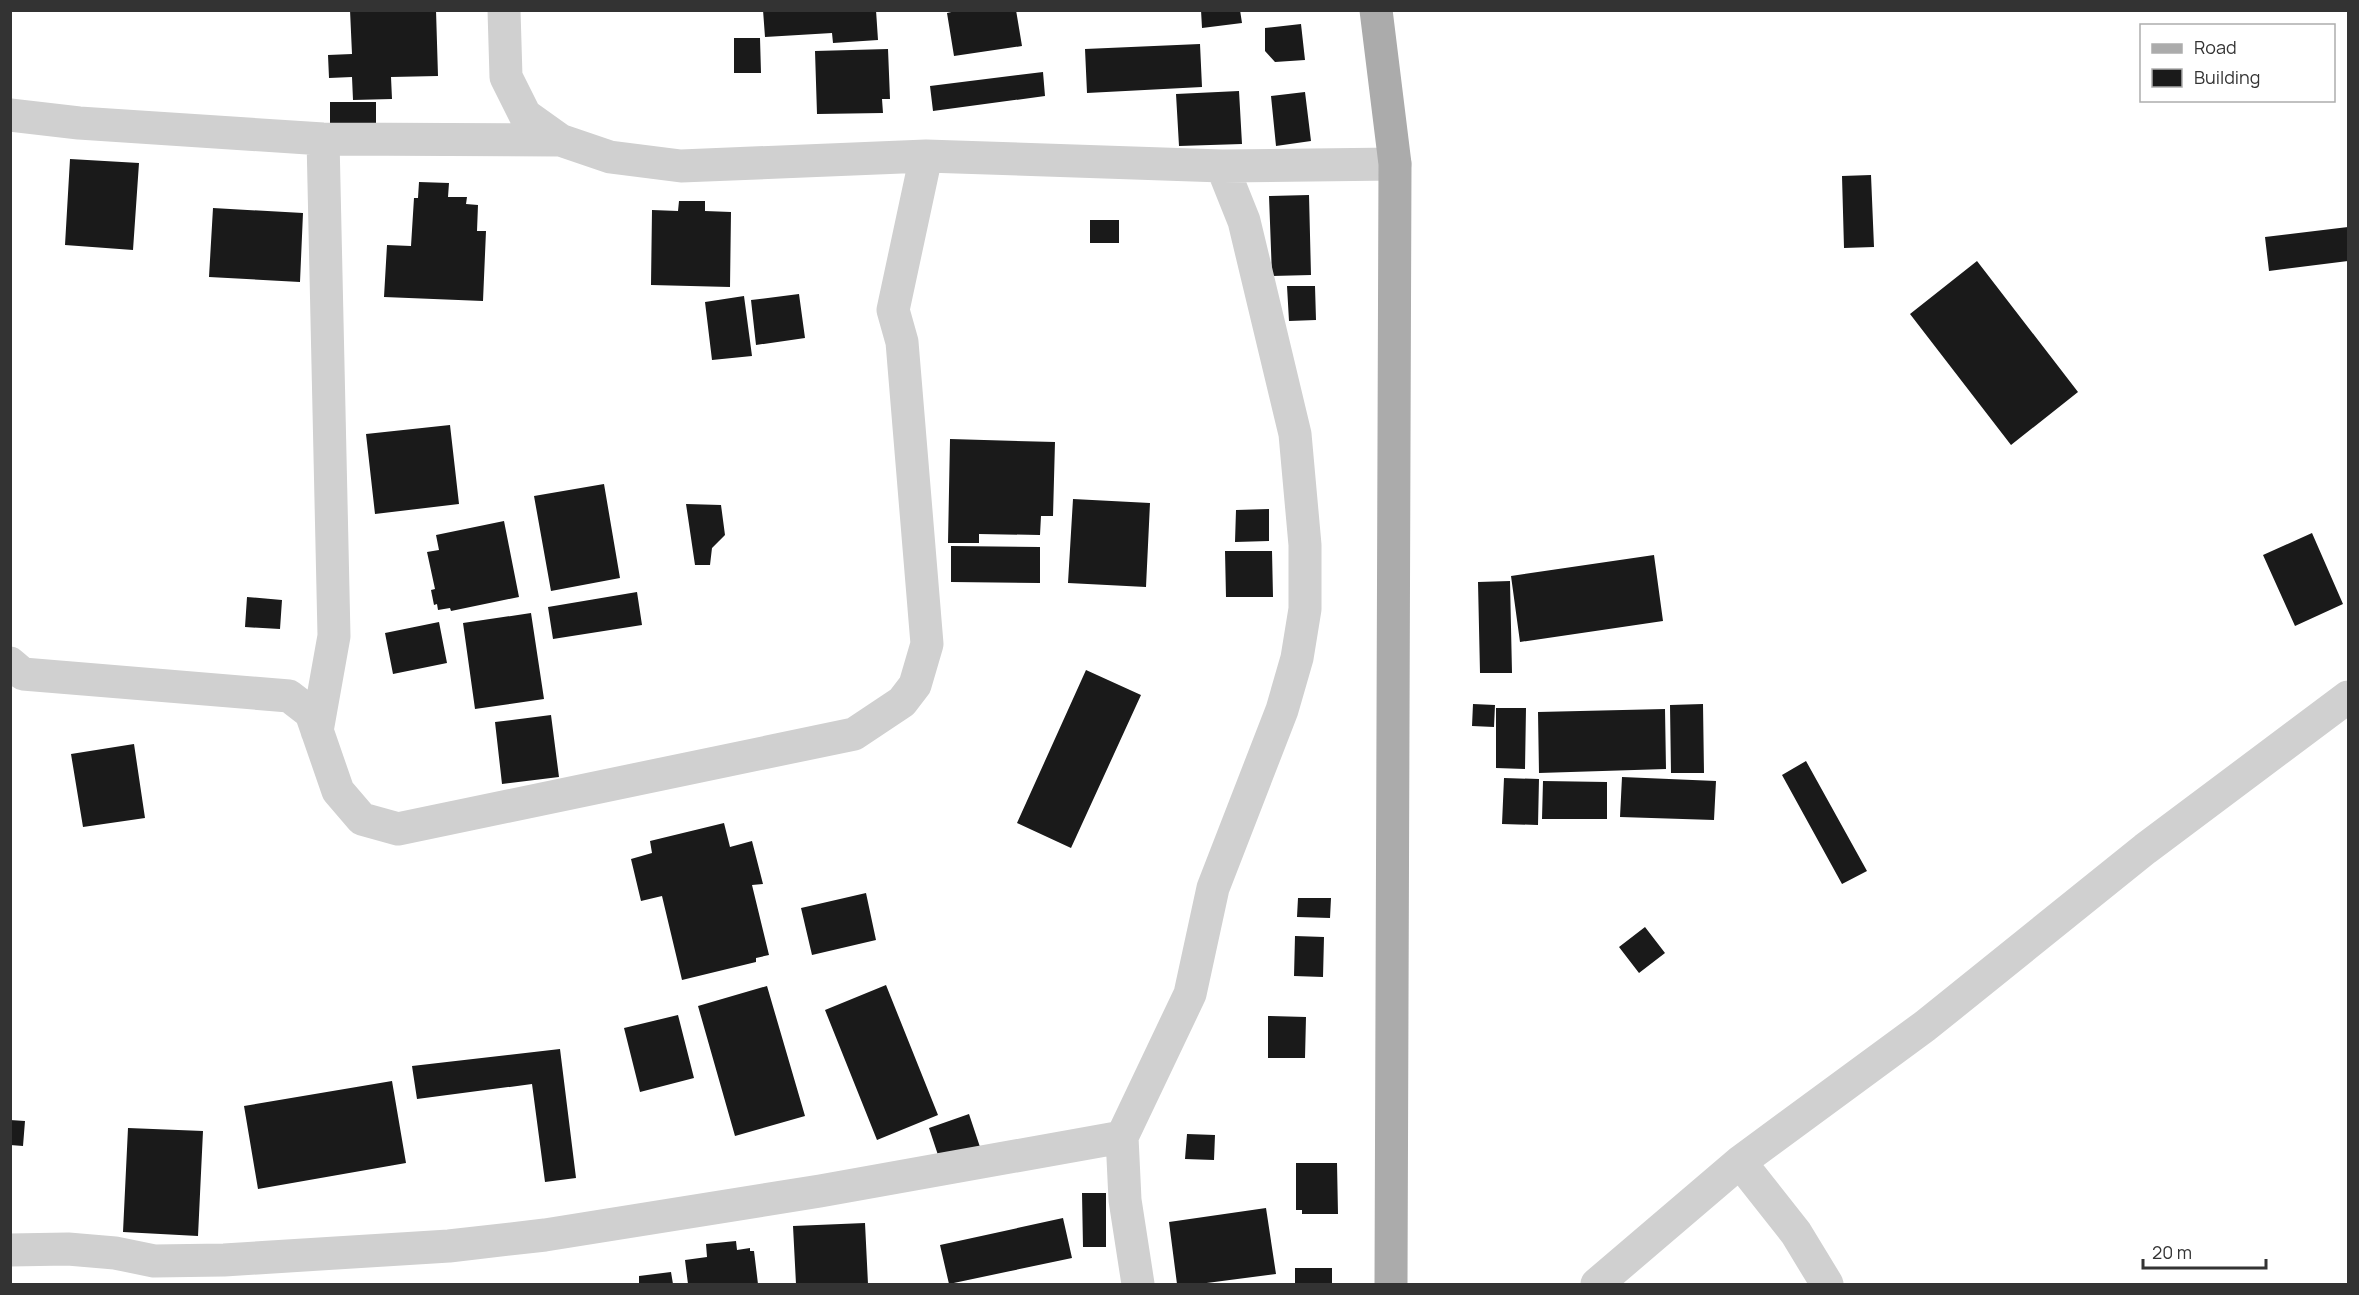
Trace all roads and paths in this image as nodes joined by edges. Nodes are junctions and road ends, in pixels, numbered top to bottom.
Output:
1 (504, 10) edge
2 (1376, 10) edge
3 (10, 115) edge
4 (323, 140) junction
5 (561, 140) junction
6 (926, 156) junction
7 (1395, 164) junction
8 (1222, 166) junction
9 (10, 663) edge
10 (2349, 697) edge
11 (317, 731) junction
12 (1122, 1137) junction
13 (1740, 1162) junction
14 (10, 1250) edge
15 (1138, 1284) edge
16 (1391, 1284) edge
17 (1597, 1284) edge
18 (1827, 1284) edge

1 - 5 street
2 - 7 main road
3 - 4 street
4 - 5 street
4 - 11 street
5 - 6 street
6 - 8 street
6 - 11 street
7 - 8 street
7 - 16 main road
8 - 12 street
9 - 11 street
10 - 13 street
12 - 14 street
12 - 15 street
13 - 17 street
13 - 18 street

